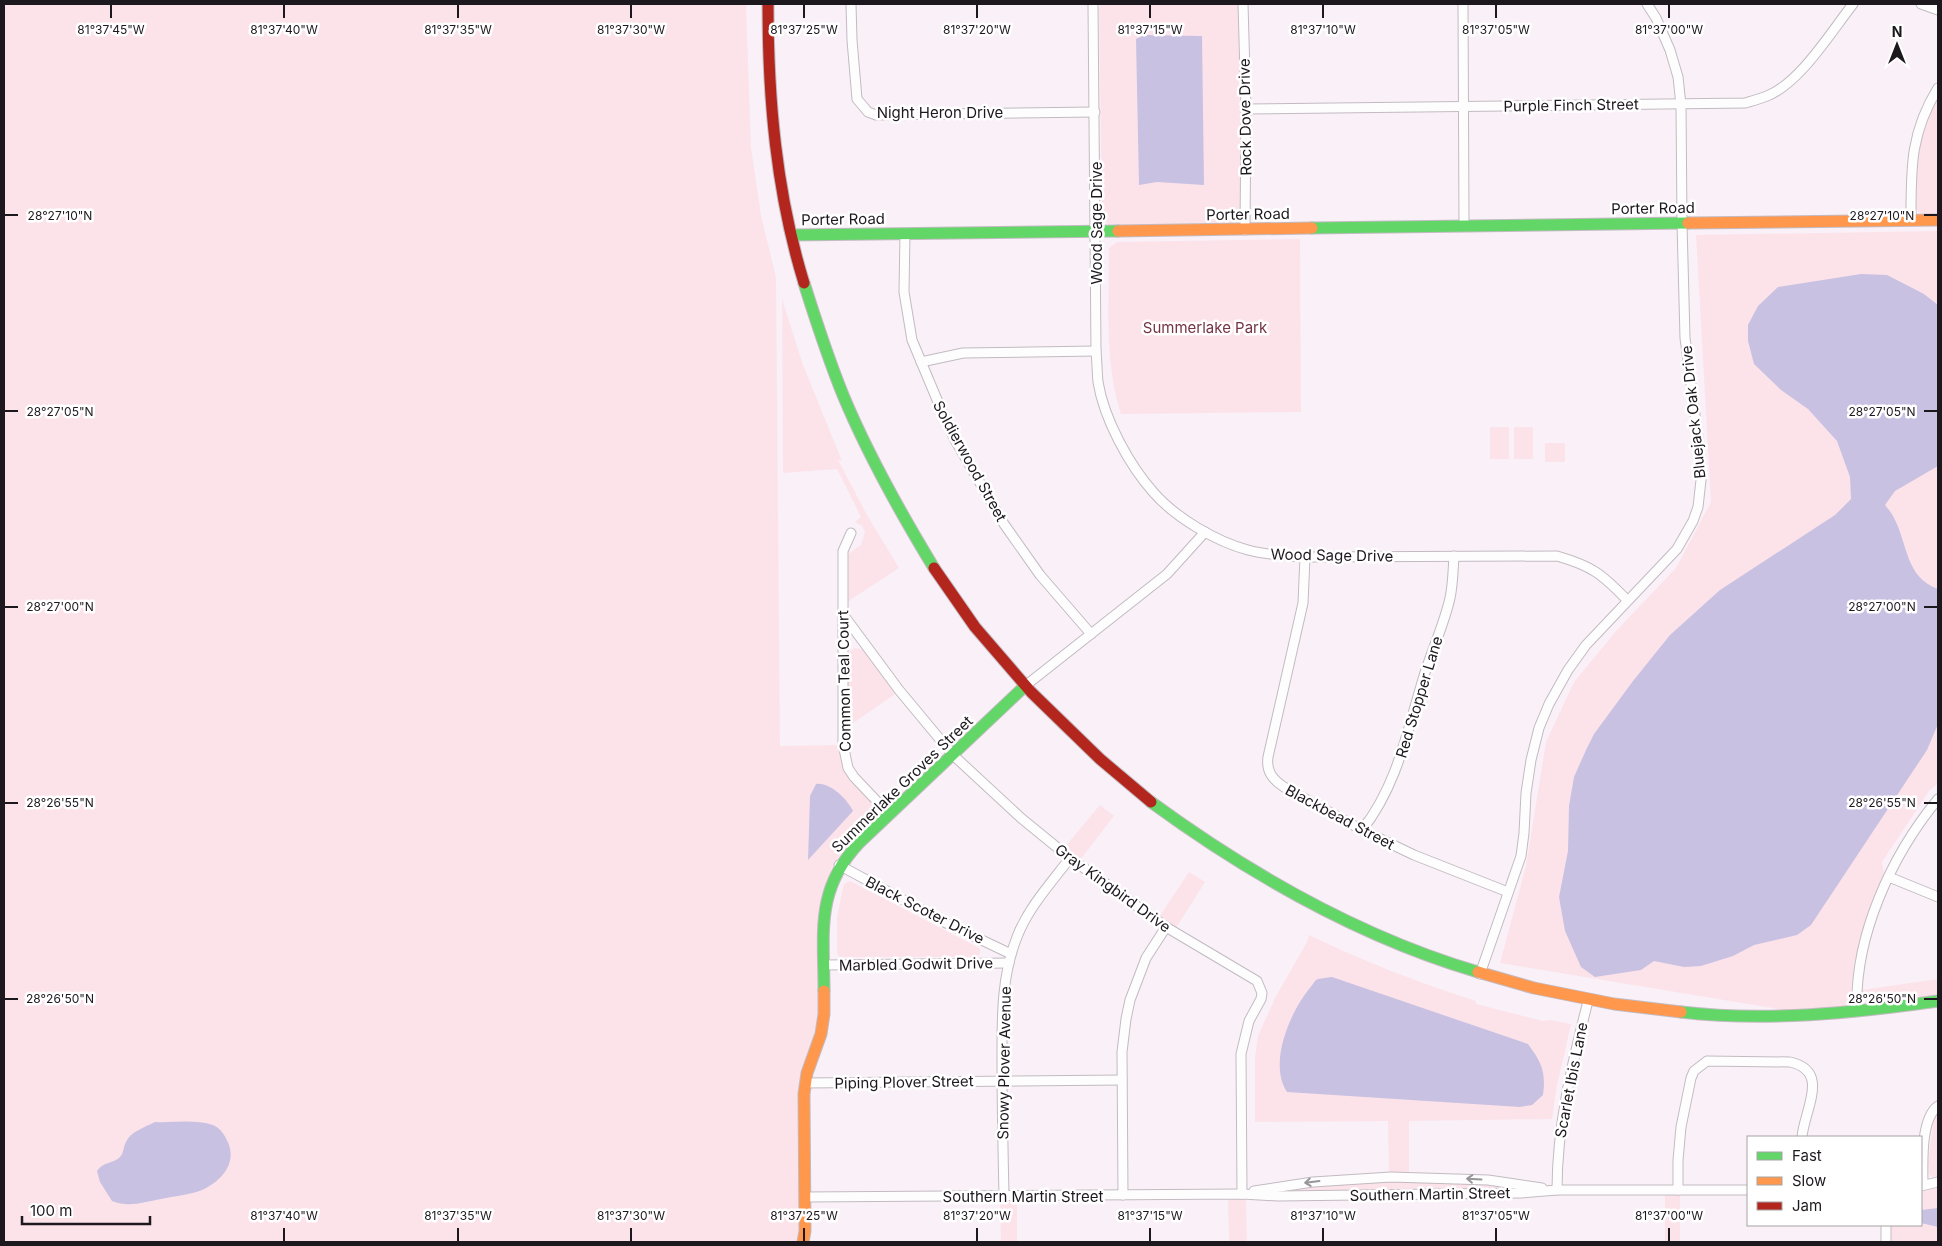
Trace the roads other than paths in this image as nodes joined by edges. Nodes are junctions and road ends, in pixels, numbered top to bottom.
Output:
1 (768, 4) edge
2 (851, 4) edge
3 (1093, 4) edge
4 (1243, 4) edge
5 (1462, 4) edge
6 (1647, 4) edge
7 (1853, 4) edge
8 (1921, 4) edge
9 (1938, 10) edge
10 (1938, 88) edge
11 (1681, 105) junction
12 (1463, 107) junction
13 (1246, 109) junction
14 (1095, 112) junction
15 (1911, 220) junction
16 (1938, 220) edge
17 (1682, 223) junction
18 (1464, 226) junction
19 (1096, 230) junction
20 (1245, 230) junction
21 (904, 233) junction
22 (792, 235) junction
23 (1096, 351) junction
24 (921, 362) junction
25 (1205, 532) junction
26 (851, 533) dead end
27 (1454, 556) junction
28 (1305, 557) junction
29 (1627, 600) junction
30 (842, 613) junction
31 (1091, 634) junction
32 (1025, 686) junction
33 (953, 755) junction
34 (1938, 799) edge
35 (889, 814) junction
36 (1362, 830) junction
37 (1070, 858) junction
38 (840, 865) junction
39 (1889, 877) junction
40 (1508, 892) junction
41 (1938, 897) edge
42 (1166, 927) junction
43 (1010, 959) junction
44 (824, 965) junction
45 (1480, 974) junction
46 (1588, 1001) junction
47 (1938, 1001) edge
48 (1857, 1012) junction
49 (1122, 1080) junction
50 (1002, 1081) junction
51 (805, 1083) junction
52 (1938, 1106) edge
53 (1802, 1136) edge
54 (1938, 1182) edge
55 (1922, 1186) edge
56 (1557, 1190) junction
57 (1678, 1190) junction
58 (1747, 1190) edge
59 (1242, 1194) junction
60 (1123, 1195) junction
61 (1004, 1196) junction
62 (805, 1198) junction
63 (1886, 1226) edge
64 (1886, 1241) edge
65 (803, 1242) edge

1 - 22 street, Porter Road
2 - 14 street, Night Heron Drive
3 - 14 street, Wood Sage Drive
4 - 13 street, Rock Dove Drive
5 - 12 street
6 - 11 street, Bluejack Oak Drive
7 - 11 street, Purple Finch Street
8 - 9 street
10 - 15 street
11 - 12 street, Purple Finch Street
11 - 17 street, Bluejack Oak Drive
12 - 13 street, Purple Finch Street
12 - 18 street
13 - 20 street, Rock Dove Drive
14 - 19 street, Wood Sage Drive
15 - 16 street, Porter Road
15 - 17 street, Porter Road
17 - 18 street, Porter Road
17 - 29 street, Bluejack Oak Drive
18 - 20 street, Porter Road
19 - 20 street, Porter Road
19 - 21 street, Porter Road
19 - 23 street, Wood Sage Drive
21 - 22 street, Porter Road
21 - 24 street, Soldierwood Street
22 - 32 street
23 - 24 street
23 - 25 street, Wood Sage Drive
24 - 31 street, Soldierwood Street
25 - 28 street, Wood Sage Drive
25 - 31 street, Summerlake Groves Street
26 - 30 street, Common Teal Court
27 - 28 street, Wood Sage Drive
27 - 29 street, Wood Sage Drive
27 - 36 street, Red Stopper Lane
28 - 36 street, Blackbead Street
29 - 40 street, Bluejack Oak Drive
30 - 33 street, Gray Kingbird Drive
30 - 35 street, Common Teal Court
31 - 32 street, Summerlake Groves Street
32 - 33 street, Summerlake Groves Street
32 - 45 street
33 - 35 street, Summerlake Groves Street
33 - 37 street, Gray Kingbird Drive
34 - 39 street
35 - 38 street, Summerlake Groves Street
36 - 40 street, Blackbead Street
37 - 42 street, Gray Kingbird Drive
37 - 43 street, Snowy Plover Avenue
38 - 43 street, Black Scoter Drive
38 - 44 street, Summerlake Groves Street
39 - 41 street
39 - 48 street
40 - 45 street, Bluejack Oak Drive
42 - 49 street
42 - 59 street, Gray Kingbird Drive
43 - 44 street, Marbled Godwit Drive
43 - 50 street, Snowy Plover Avenue
44 - 51 street, Summerlake Groves Street
45 - 46 street
46 - 48 street
46 - 56 street, Scarlet Ibis Lane
47 - 48 street
49 - 50 street, Piping Plover Street
49 - 60 street
50 - 51 street, Piping Plover Street
50 - 61 street, Snowy Plover Avenue
51 - 62 street, Summerlake Groves Street
52 - 55 street
53 - 57 street
54 - 55 street
56 - 57 street, Southern Martin Street
56 - 59 street, Southern Martin Street
56 -> 59 street, Southern Martin Street
57 - 58 street, Southern Martin Street
59 - 60 street, Southern Martin Street
60 - 61 street, Southern Martin Street
61 - 62 street, Southern Martin Street
62 - 65 street, Summerlake Groves Street
63 - 64 street

